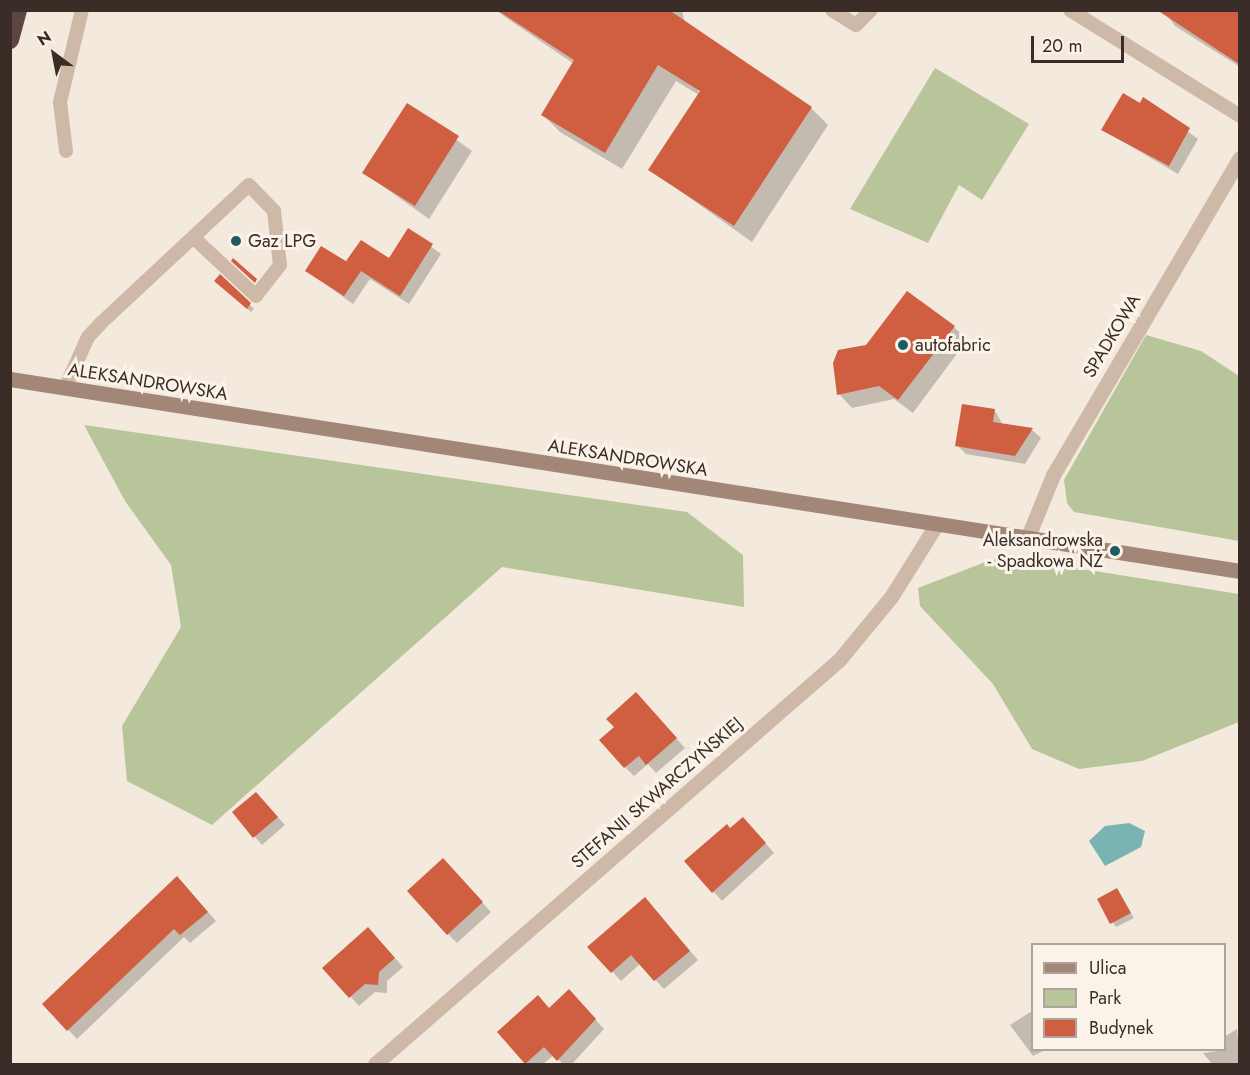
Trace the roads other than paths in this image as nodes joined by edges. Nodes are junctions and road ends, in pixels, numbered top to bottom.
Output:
1 (18, 10) edge
2 (82, 10) edge
3 (832, 10) edge
4 (871, 10) edge
5 (1070, 10) edge
6 (10, 40) edge
7 (1239, 116) edge
8 (66, 151) dead end
9 (1239, 159) edge
10 (193, 237) junction
11 (10, 379) edge
12 (65, 388) junction
13 (936, 525) junction
14 (1027, 539) junction
15 (1239, 570) edge
16 (375, 1065) edge

1 - 6 highway
2 - 8 lane
3 - 4 lane
5 - 7 lane
9 - 14 street, SPADKOWA
10 - 10 lane
10 - 12 lane
11 - 12 main road, ALEKSANDROWSKA
12 - 13 main road, ALEKSANDROWSKA
13 - 14 main road, ALEKSANDROWSKA
13 - 16 street, STEFANII SKWARCZYŃSKIEJ
14 - 15 main road, ALEKSANDROWSKA

